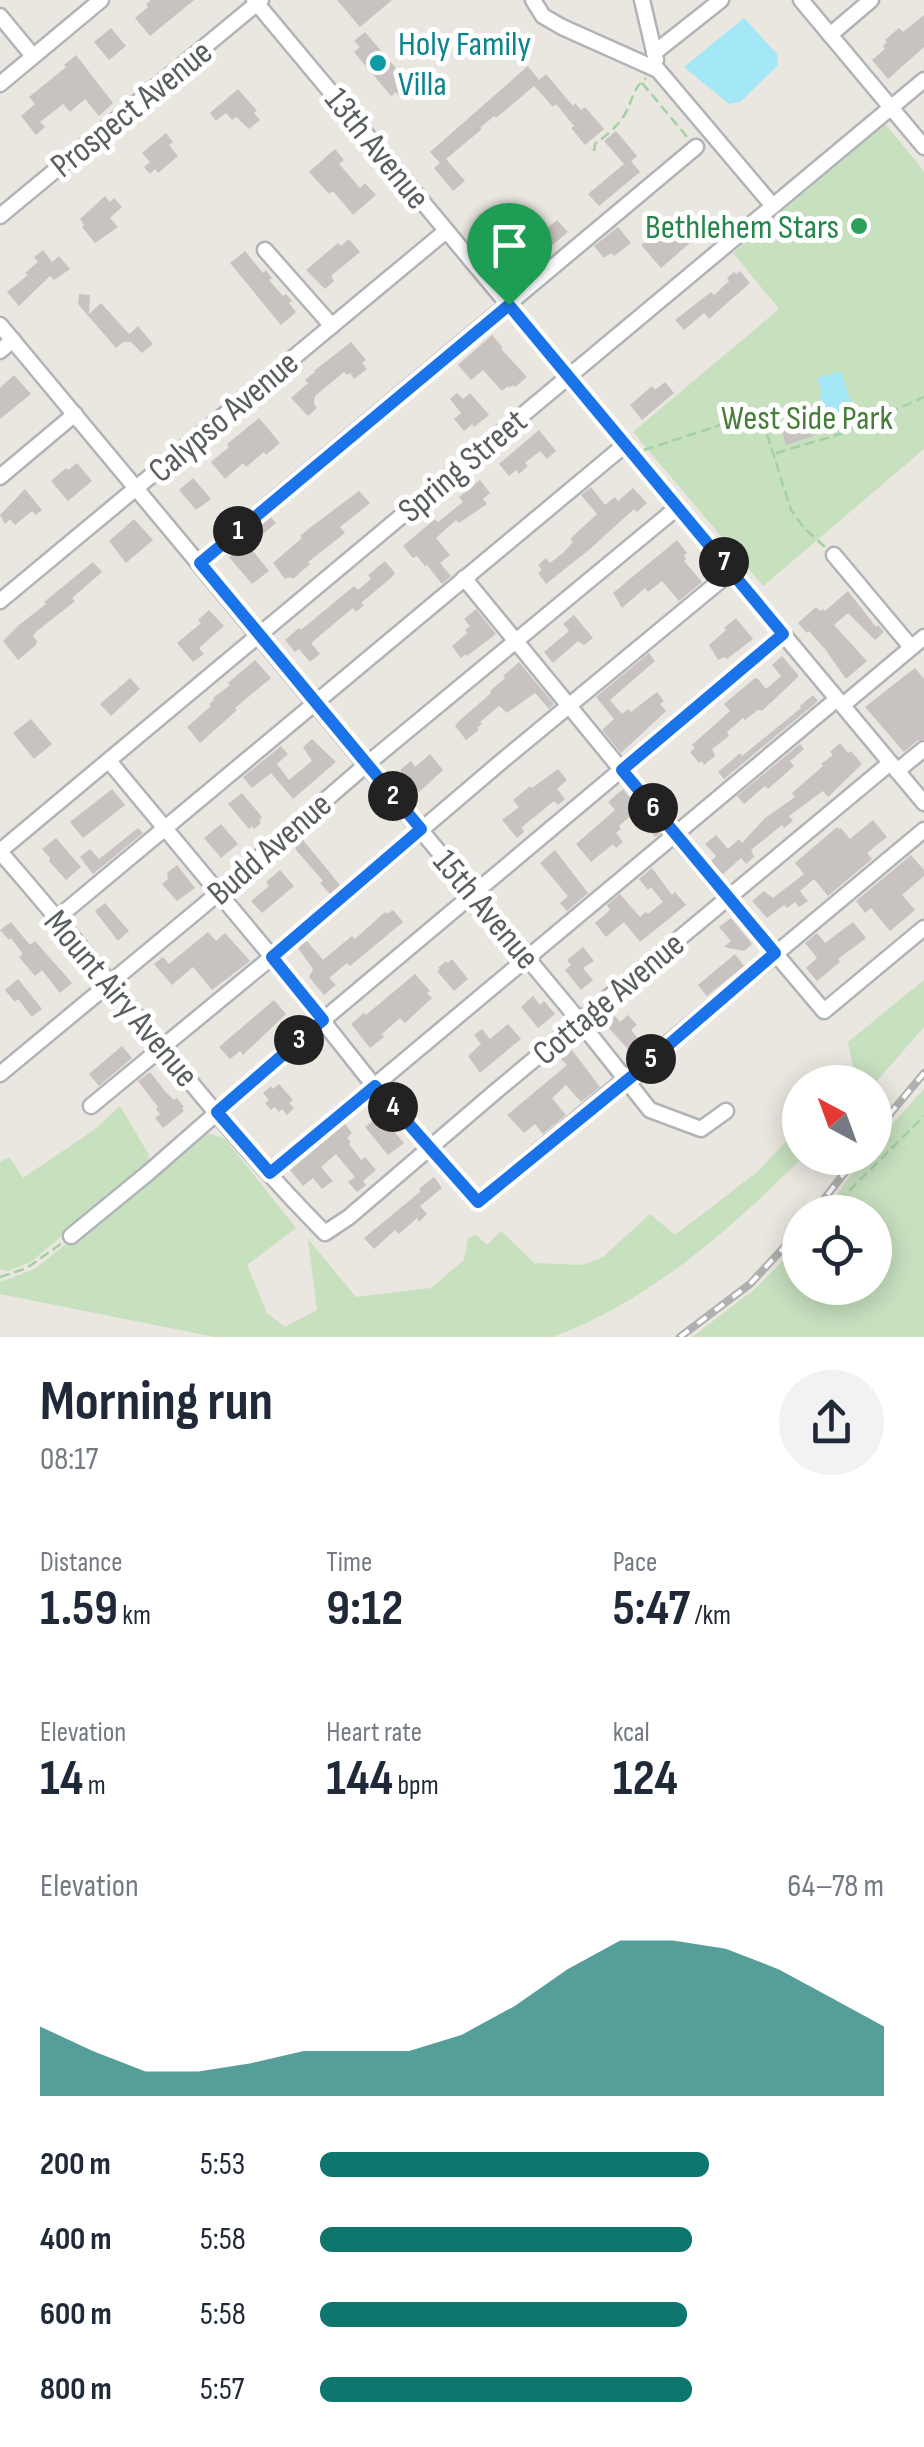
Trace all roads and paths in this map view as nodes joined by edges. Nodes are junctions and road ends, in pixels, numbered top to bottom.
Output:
1 (101, 0) edge
2 (533, 0) edge
3 (642, 0) edge
4 (722, 0) edge
5 (801, 0) edge
6 (871, 0) edge
7 (257, 1) edge
8 (0, 16) edge
9 (830, 34) junction
10 (654, 53) junction
11 (34, 56) junction
12 (658, 70) junction
13 (924, 80) edge
14 (641, 82) junction
15 (0, 84) edge
16 (892, 108) junction
17 (696, 147) joint
18 (924, 147) edge
19 (594, 152) dead end
20 (774, 206) junction
21 (0, 216) edge
22 (446, 231) junction
23 (265, 250) dead end
24 (509, 305) junction
25 (0, 325) edge
26 (332, 326) junction
27 (13, 340) junction
28 (0, 351) edge
29 (569, 376) junction
30 (924, 397) edge
31 (75, 414) junction
32 (629, 449) junction
33 (775, 454) junction
34 (0, 476) edge
35 (137, 488) junction
36 (678, 507) junction
37 (834, 555) joint
38 (200, 563) junction
39 (732, 572) junction
40 (464, 578) junction
41 (0, 601) edge
42 (259, 634) junction
43 (783, 634) junction
44 (924, 636) edge
45 (516, 642) junction
46 (911, 647) junction
47 (840, 702) junction
48 (316, 703) junction
49 (569, 706) junction
50 (924, 749) edge
51 (109, 761) junction
52 (366, 764) junction
53 (893, 767) junction
54 (622, 770) junction
55 (924, 803) edge
56 (164, 828) junction
57 (421, 829) junction
58 (924, 830) edge
59 (675, 835) junction
60 (0, 851) edge
61 (216, 893) junction
62 (474, 894) junction
63 (728, 897) junction
64 (56, 919) junction
65 (924, 928) edge
66 (775, 953) junction
67 (272, 957) junction
68 (527, 958) junction
69 (109, 982) junction
70 (323, 1020) junction
71 (580, 1022) junction
72 (160, 1048) junction
73 (0, 1074) edge
74 (627, 1080) junction
75 (375, 1086) junction
76 (92, 1106) dead end
77 (726, 1111) dead end
78 (217, 1112) junction
79 (924, 1116) edge
80 (428, 1148) junction
81 (270, 1173) junction
82 (845, 1195) edge
83 (325, 1232) joint
84 (71, 1236) joint
85 (0, 1277) edge

1 - 11 street
2 - 12 street
3 - 10 street
4 - 10 street
5 - 9 street
6 - 9 street
7 - 21 street, Prospect Avenue
7 - 22 street, 13th Avenue
8 - 11 street
9 - 16 street
10 - 12 street
11 - 15 street
12 - 14 path
12 - 20 street
13 - 16 street, Spring Street
14 - 17 path
14 - 19 path
16 - 18 street
16 - 20 street, Spring Street
17 - 24 street
20 - 29 street, Spring Street
22 - 24 street, 13th Avenue
22 - 26 street, Calypso Avenue
23 - 26 street
24 - 29 street, 13th Avenue
24 - 38 street
25 - 27 street, 15th Avenue
26 - 35 street, Calypso Avenue
27 - 28 street
27 - 31 street, 15th Avenue
29 - 32 street, 13th Avenue
29 - 42 street, Spring Street
30 - 33 path
31 - 34 street
31 - 35 street, 15th Avenue
32 - 33 path
32 - 36 street, 13th Avenue
32 - 40 street
33 - 37 path
35 - 38 street, 15th Avenue
35 - 41 street, Calypso Avenue
36 - 39 street, 13th Avenue
36 - 45 street, Budd Avenue
37 - 46 street
38 - 42 street, 15th Avenue
39 - 43 street, 13th Avenue
39 - 49 street
40 - 45 street
40 - 48 street
42 - 48 street, 15th Avenue
42 - 51 street, Spring Street
43 - 47 street, 13th Avenue
43 - 54 street
44 - 46 street
45 - 49 street
45 - 52 street, Budd Avenue
46 - 47 street
47 - 53 street, 13th Avenue
47 - 59 street
48 - 52 street, 15th Avenue
48 - 56 street
49 - 54 street
49 - 57 street
50 - 53 street, Cottage Avenue
51 - 56 street
51 - 60 street, Spring Street
52 - 57 street, 15th Avenue
52 - 61 street, Budd Avenue
53 - 55 street, 13th Avenue
53 - 63 street, Cottage Avenue
54 - 59 street
54 - 62 street
56 - 61 street
56 - 64 street
57 - 62 street, 15th Avenue
57 - 67 street
58 - 66 street
59 - 63 street
59 - 68 street
60 - 64 street, Mount Airy Avenue
61 - 67 street
61 - 69 street, Budd Avenue
62 - 68 street, 15th Avenue
62 - 70 street
63 - 66 street
63 - 71 street, Cottage Avenue
64 - 69 street, Mount Airy Avenue
65 - 66 street
66 - 74 street
67 - 70 street
67 - 72 street
68 - 71 street, 15th Avenue
68 - 75 street
69 - 72 street, Mount Airy Avenue
69 - 73 street, Budd Avenue
70 - 75 street
70 - 78 street
71 - 74 street, 15th Avenue
71 - 80 street, Cottage Avenue
72 - 76 street
72 - 78 street, Mount Airy Avenue
74 - 77 street, 15th Avenue
74 - 80 street
75 - 80 street
75 - 81 street
78 - 81 street, Mount Airy Avenue
78 - 84 street
79 - 82 path
80 - 83 street, Cottage Avenue
81 - 83 street, Mount Airy Avenue
84 - 85 path

